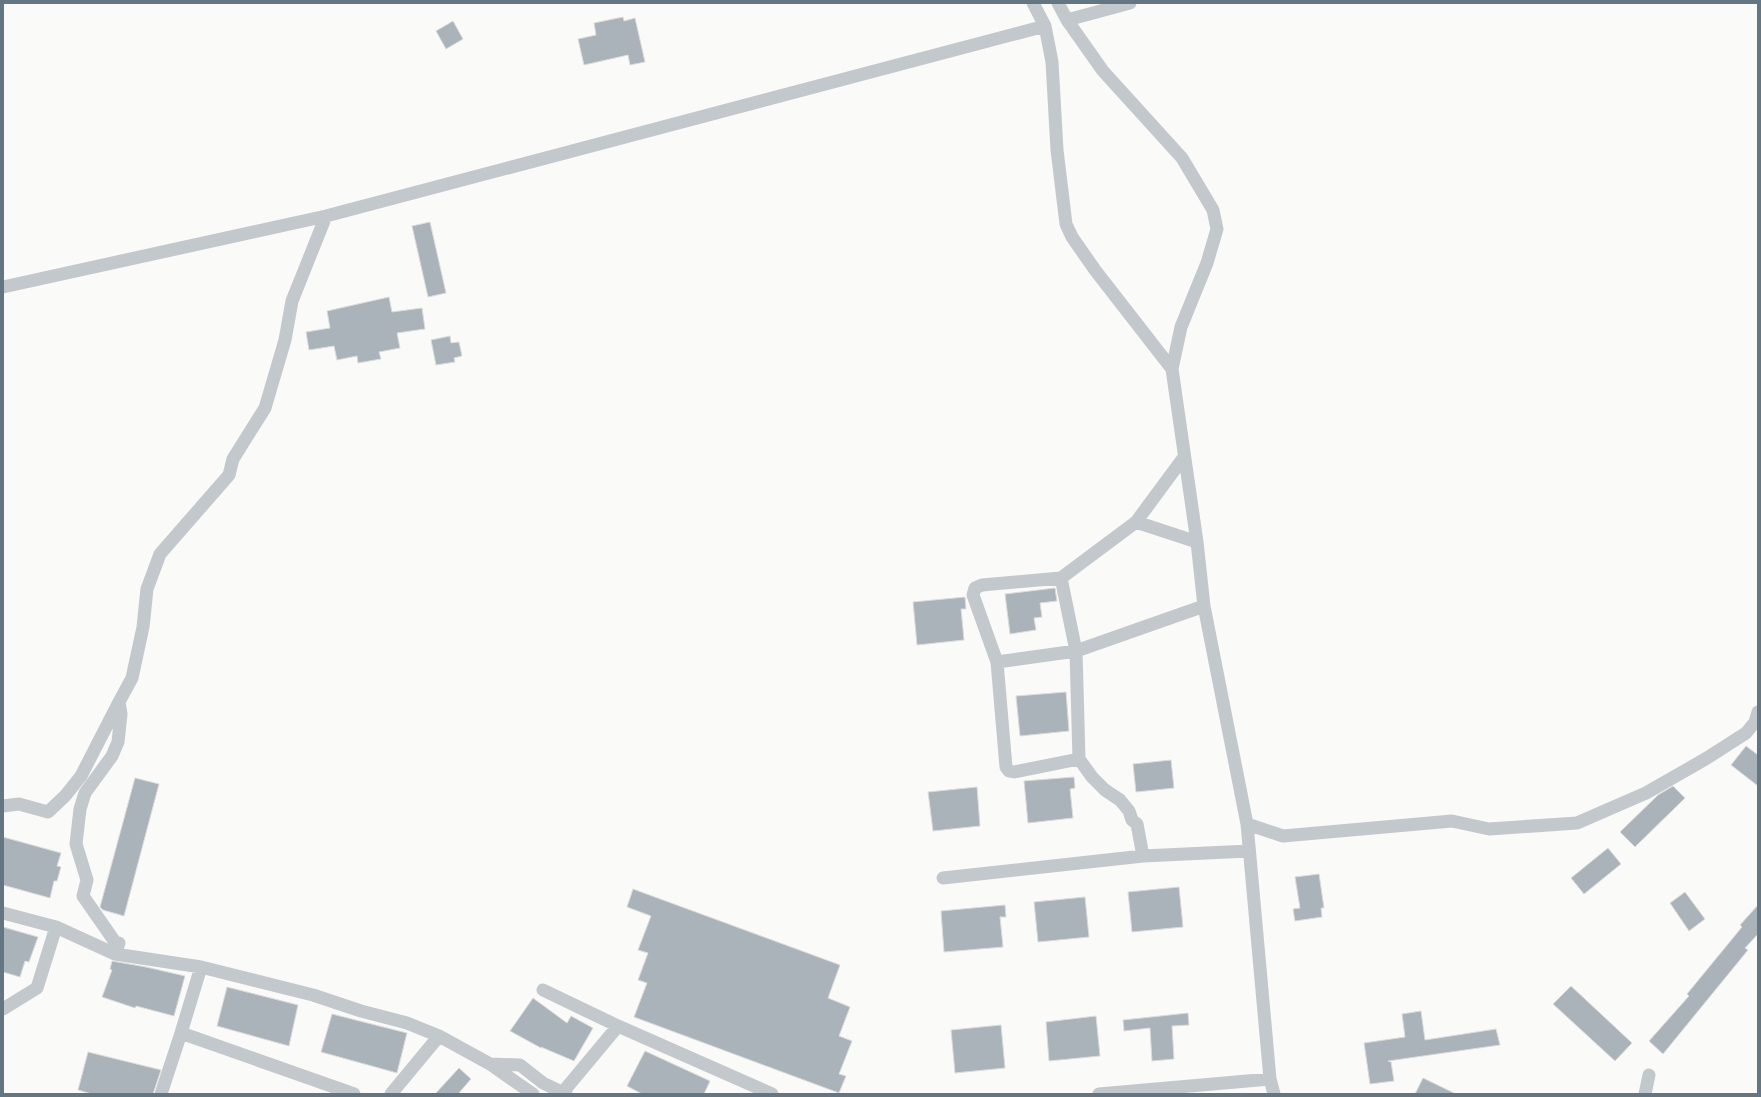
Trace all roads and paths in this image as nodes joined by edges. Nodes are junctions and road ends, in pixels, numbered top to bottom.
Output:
1 (1033, 3) edge
2 (1058, 3) edge
3 (1130, 3) edge
4 (1067, 20) junction
5 (1045, 26) junction
6 (326, 216) junction
7 (3, 287) edge
8 (1172, 369) junction
9 (1184, 457) junction
10 (1136, 522) junction
11 (1197, 542) junction
12 (1061, 578) junction
13 (1204, 606) junction
14 (1076, 651) junction
15 (997, 662) junction
16 (119, 702) junction
17 (1758, 712) edge
18 (1079, 759) junction
19 (87, 791) junction
20 (65, 796) junction
21 (3, 806) edge
22 (1247, 824) junction
23 (1249, 851) junction
24 (1143, 856) junction
25 (943, 878) dead end
26 (3, 913) edge
27 (56, 927) junction
28 (115, 954) junction
29 (201, 967) junction
30 (543, 990) dead end
31 (3, 1009) edge
32 (618, 1026) junction
33 (181, 1034) junction
34 (439, 1036) junction
35 (490, 1064) junction
36 (1650, 1075) dead end
37 (1270, 1079) junction
38 (564, 1093) edge
39 (161, 1094) edge
40 (354, 1094) edge
41 (391, 1094) edge
42 (533, 1094) edge
43 (772, 1094) edge
44 (1099, 1094) edge
45 (1274, 1094) edge
46 (1645, 1094) edge

1 - 5 street
2 - 4 street
3 - 4 street
4 - 8 street
5 - 6 street
5 - 8 street
6 - 7 street
6 - 16 street
8 - 9 street
9 - 10 street
9 - 11 street
10 - 11 street
10 - 12 street
11 - 13 street
12 - 14 street
12 - 15 street
13 - 14 street
13 - 22 street
14 - 15 street
14 - 18 street
15 - 18 street
16 - 19 street
16 - 20 street
17 - 22 street
18 - 24 street
19 - 20 street
19 - 28 street
20 - 21 street
22 - 23 street
23 - 24 street
23 - 37 street
24 - 25 street
26 - 27 street
27 - 28 street
27 - 31 street
28 - 29 street
29 - 33 street
29 - 34 street
30 - 32 street
32 - 38 street
32 - 43 street
33 - 39 street
33 - 40 street
34 - 35 street
34 - 41 street
35 - 38 street
35 - 42 street
36 - 46 street
37 - 44 street
37 - 45 street

